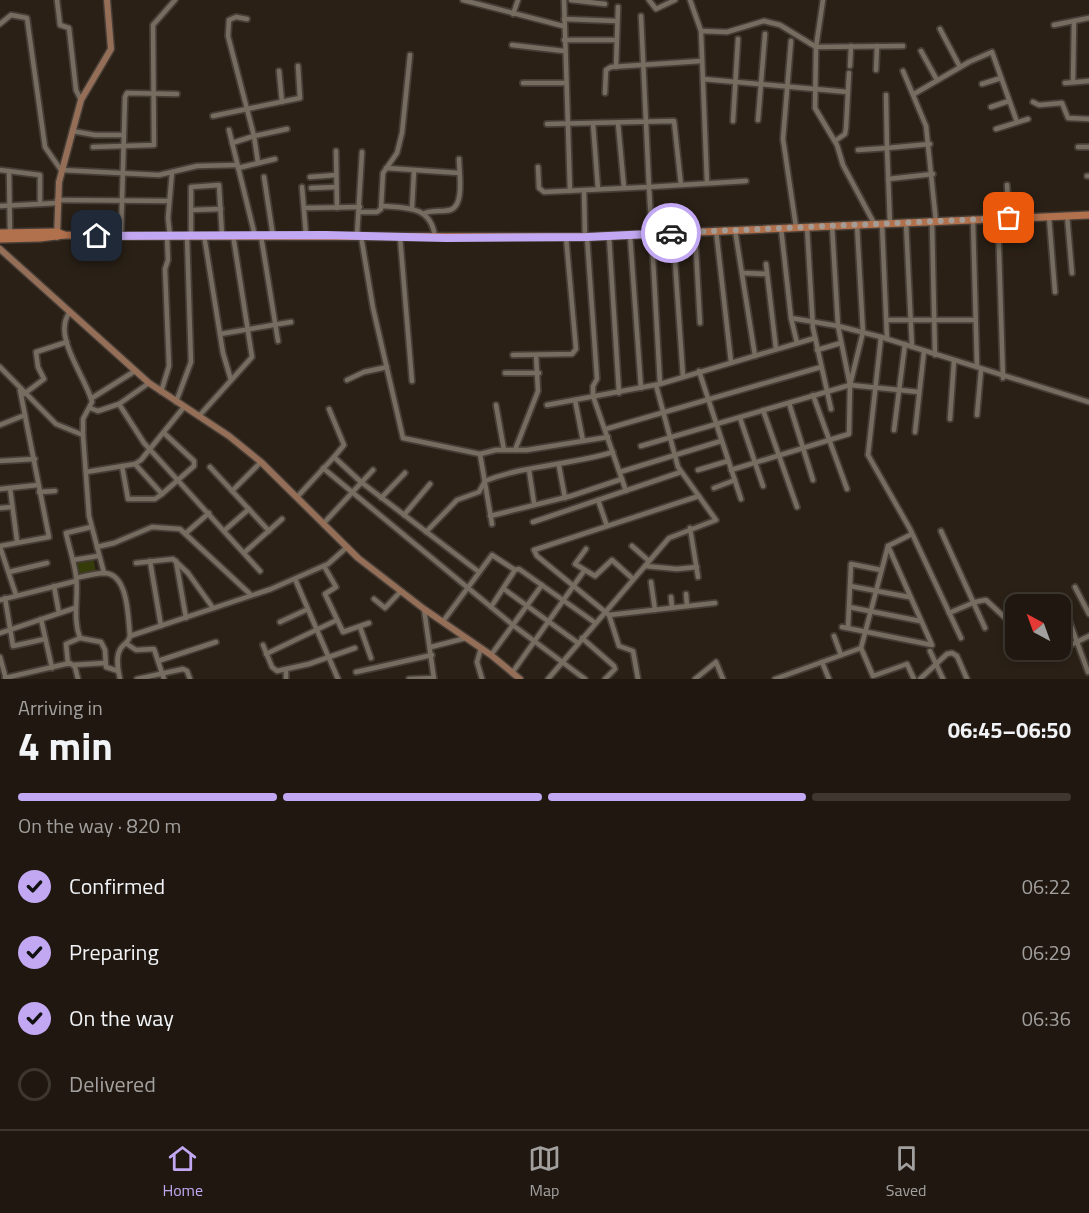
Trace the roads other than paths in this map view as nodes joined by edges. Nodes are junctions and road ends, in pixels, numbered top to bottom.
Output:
1 (57, 0) edge
2 (107, 0) edge
3 (176, 0) edge
4 (463, 0) edge
5 (518, 0) edge
6 (564, 0) edge
7 (571, 0) edge
8 (649, 0) edge
9 (675, 0) edge
10 (690, 0) edge
11 (823, 0) edge
12 (605, 4) dead end
13 (618, 6) dead end
14 (513, 14) junction
15 (641, 16) dead end
16 (1089, 18) edge
17 (247, 19) dead end
18 (564, 19) junction
19 (616, 21) junction
20 (1074, 21) junction
21 (0, 24) edge
22 (1054, 25) dead end
23 (563, 26) junction
24 (940, 29) dead end
25 (701, 31) junction
26 (765, 34) dead end
27 (738, 39) dead end
28 (564, 40) junction
29 (616, 40) junction
30 (791, 41) dead end
31 (512, 45) dead end
32 (851, 46) junction
33 (877, 46) junction
34 (903, 46) dead end
35 (816, 47) junction
36 (564, 51) junction
37 (921, 51) dead end
38 (410, 55) dead end
39 (701, 61) junction
40 (298, 66) dead end
41 (643, 66) junction
42 (850, 66) dead end
43 (616, 67) junction
44 (960, 67) junction
45 (876, 70) dead end
46 (279, 71) dead end
47 (903, 71) dead end
48 (849, 74) dead end
49 (1001, 78) junction
50 (703, 79) junction
51 (938, 80) junction
52 (1089, 81) edge
53 (1073, 82) junction
54 (523, 83) dead end
55 (566, 83) junction
56 (736, 83) junction
57 (1065, 83) dead end
58 (982, 84) dead end
59 (760, 85) junction
60 (788, 88) junction
61 (813, 90) junction
62 (155, 92) junction
63 (848, 92) junction
64 (605, 93) dead end
65 (177, 94) dead end
66 (914, 94) junction
67 (886, 95) dead end
68 (81, 100) junction
69 (1009, 101) junction
70 (282, 102) junction
71 (1033, 102) dead end
72 (991, 107) dead end
73 (247, 109) junction
74 (213, 116) dead end
75 (1028, 119) dead end
76 (1089, 119) edge
77 (759, 120) dead end
78 (646, 121) junction
79 (733, 121) dead end
80 (1017, 122) junction
81 (568, 123) junction
82 (618, 123) junction
83 (547, 124) dead end
84 (593, 124) junction
85 (287, 129) dead end
86 (996, 129) dead end
87 (229, 130) dead end
88 (72, 131) junction
89 (122, 135) junction
90 (254, 136) junction
91 (835, 141) junction
92 (232, 142) junction
93 (930, 144) junction
94 (93, 147) dead end
95 (122, 147) junction
96 (1078, 147) dead end
97 (1089, 147) edge
98 (887, 148) junction
99 (858, 150) dead end
100 (336, 151) dead end
101 (362, 152) dead end
102 (275, 159) dead end
103 (459, 159) dead end
104 (258, 163) junction
105 (237, 166) junction
106 (538, 167) dead end
107 (386, 168) junction
108 (0, 170) edge
109 (61, 170) junction
110 (9, 171) junction
111 (414, 171) junction
112 (172, 172) junction
113 (459, 173) junction
114 (122, 174) junction
115 (933, 174) junction
116 (336, 175) junction
117 (264, 177) dead end
118 (310, 177) dead end
119 (888, 179) junction
120 (747, 181) dead end
121 (707, 183) junction
122 (681, 185) junction
123 (1007, 185) dead end
124 (336, 187) junction
125 (650, 187) junction
126 (302, 188) dead end
127 (311, 188) dead end
128 (624, 188) junction
129 (598, 189) junction
130 (584, 190) junction
131 (570, 191) junction
132 (120, 200) junction
133 (169, 201) junction
134 (57, 202) junction
135 (40, 204) junction
136 (0, 206) edge
137 (10, 206) junction
138 (382, 206) junction
139 (304, 208) junction
140 (337, 208) junction
141 (412, 208) junction
142 (221, 209) junction
143 (360, 209) junction
144 (191, 210) junction
145 (425, 213) junction
146 (1067, 215) junction
147 (1089, 215) edge
148 (1049, 216) junction
149 (1009, 218) junction
150 (998, 219) junction
151 (973, 220) junction
152 (934, 222) junction
153 (906, 223) junction
154 (882, 224) junction
155 (832, 225) junction
156 (857, 225) junction
157 (796, 227) junction
158 (807, 227) junction
159 (781, 228) junction
160 (716, 230) junction
161 (735, 230) junction
162 (695, 232) junction
163 (0, 233) edge
164 (10, 233) junction
165 (673, 233) junction
166 (651, 234) junction
167 (60, 235) junction
168 (189, 235) junction
169 (204, 235) junction
170 (222, 235) junction
171 (233, 235) junction
172 (306, 235) junction
173 (630, 235) junction
174 (121, 236) junction
175 (169, 236) junction
176 (258, 236) junction
177 (273, 236) junction
178 (359, 236) junction
179 (609, 236) junction
180 (400, 237) junction
181 (435, 237) junction
182 (566, 237) junction
183 (586, 237) junction
184 (0, 239) edge
185 (0, 249) edge
186 (765, 264) dead end
187 (743, 273) junction
188 (1072, 273) dead end
189 (767, 274) junction
190 (1054, 292) dead end
191 (70, 312) junction
192 (791, 318) junction
193 (910, 319) junction
194 (935, 319) junction
195 (812, 320) junction
196 (887, 320) junction
197 (975, 320) junction
198 (291, 322) dead end
199 (700, 323) dead end
200 (275, 325) junction
201 (838, 326) junction
202 (248, 330) junction
203 (862, 332) junction
204 (220, 334) junction
205 (815, 338) junction
206 (884, 338) junction
207 (278, 341) dead end
208 (67, 342) junction
209 (797, 343) junction
210 (841, 344) junction
211 (905, 344) junction
212 (912, 347) junction
213 (776, 349) junction
214 (817, 350) junction
215 (924, 351) junction
216 (513, 355) dead end
217 (536, 355) junction
218 (935, 355) junction
219 (755, 356) junction
220 (731, 362) junction
221 (954, 362) junction
222 (0, 367) edge
223 (387, 367) junction
224 (821, 367) junction
225 (979, 369) junction
226 (135, 371) junction
227 (699, 371) junction
228 (505, 373) dead end
229 (539, 373) junction
230 (683, 376) junction
231 (1003, 378) junction
232 (231, 380) junction
233 (346, 380) dead end
234 (412, 381) dead end
235 (149, 383) junction
236 (658, 384) junction
237 (850, 385) junction
238 (874, 386) junction
239 (641, 388) junction
240 (899, 389) junction
241 (826, 391) junction
242 (22, 392) junction
243 (161, 392) junction
244 (919, 392) junction
245 (619, 393) junction
246 (813, 395) junction
247 (593, 396) junction
248 (92, 398) junction
249 (707, 399) junction
250 (575, 400) junction
251 (176, 402) junction
252 (1089, 402) edge
253 (789, 403) junction
254 (119, 404) junction
255 (496, 405) dead end
256 (547, 405) dead end
257 (184, 407) junction
258 (90, 408) junction
259 (329, 409) dead end
260 (831, 409) dead end
261 (763, 410) junction
262 (663, 412) junction
263 (25, 415) junction
264 (977, 415) dead end
265 (199, 416) junction
266 (740, 418) junction
267 (950, 419) dead end
268 (715, 424) junction
269 (0, 425) edge
270 (606, 429) junction
271 (894, 430) dead end
272 (915, 432) dead end
273 (164, 433) junction
274 (83, 435) junction
275 (608, 436) junction
276 (670, 437) junction
277 (828, 440) junction
278 (583, 441) junction
279 (721, 441) junction
280 (641, 446) dead end
281 (803, 448) junction
282 (151, 450) junction
283 (504, 450) junction
284 (515, 450) junction
285 (613, 452) junction
286 (480, 454) junction
287 (675, 455) junction
288 (779, 455) junction
289 (334, 457) junction
290 (35, 459) junction
291 (0, 460) edge
292 (728, 460) junction
293 (261, 462) junction
294 (755, 463) junction
295 (135, 464) junction
296 (559, 465) junction
297 (122, 466) junction
298 (210, 467) dead end
299 (323, 468) junction
300 (373, 470) dead end
301 (529, 470) junction
302 (731, 470) junction
303 (698, 471) dead end
304 (86, 472) junction
305 (620, 472) junction
306 (681, 472) junction
307 (405, 473) dead end
308 (180, 479) junction
309 (622, 479) junction
310 (735, 480) junction
311 (813, 480) dead end
312 (485, 481) junction
313 (361, 482) junction
314 (430, 484) dead end
315 (38, 485) junction
316 (763, 486) dead end
317 (10, 488) junction
318 (714, 488) dead end
319 (0, 489) edge
320 (847, 489) dead end
321 (55, 491) dead end
322 (232, 491) junction
323 (626, 491) junction
324 (39, 492) junction
325 (162, 494) junction
326 (351, 494) junction
327 (298, 496) junction
328 (699, 496) junction
329 (381, 498) junction
330 (565, 498) junction
331 (741, 499) dead end
332 (598, 500) junction
333 (534, 503) junction
334 (12, 507) junction
335 (796, 507) dead end
336 (0, 508) edge
337 (249, 508) junction
338 (209, 513) junction
339 (404, 515) junction
340 (490, 516) junction
341 (282, 519) dead end
342 (533, 522) dead end
343 (323, 524) junction
344 (492, 524) dead end
345 (607, 526) junction
346 (91, 527) junction
347 (690, 528) junction
348 (225, 530) junction
349 (268, 531) junction
350 (941, 531) dead end
351 (426, 532) junction
352 (186, 533) junction
353 (912, 534) junction
354 (17, 541) junction
355 (632, 546) dead end
356 (888, 546) junction
357 (0, 547) edge
358 (97, 547) junction
359 (346, 548) junction
360 (586, 549) dead end
361 (245, 552) junction
362 (98, 556) junction
363 (72, 560) junction
364 (150, 561) junction
365 (176, 561) junction
366 (649, 561) junction
367 (47, 563) dead end
368 (136, 563) dead end
369 (324, 566) junction
370 (645, 566) junction
371 (698, 567) junction
372 (260, 570) dead end
373 (515, 570) junction
374 (881, 570) junction
375 (584, 571) junction
376 (479, 572) junction
377 (9, 573) junction
378 (104, 573) junction
379 (698, 577) dead end
380 (76, 579) junction
381 (295, 579) junction
382 (633, 579) junction
383 (651, 582) dead end
384 (542, 585) junction
385 (573, 585) junction
386 (54, 586) junction
387 (850, 586) junction
388 (1075, 587) dead end
389 (469, 588) junction
390 (504, 589) junction
391 (875, 590) junction
392 (401, 591) junction
393 (250, 594) junction
394 (686, 594) dead end
395 (16, 595) junction
396 (671, 597) dead end
397 (909, 597) junction
398 (3, 599) edge
399 (374, 599) dead end
400 (563, 600) junction
401 (975, 602) junction
402 (715, 603) dead end
403 (526, 605) junction
404 (687, 606) junction
405 (491, 607) junction
406 (849, 607) junction
407 (75, 608) junction
408 (213, 608) junction
409 (672, 608) junction
410 (424, 609) junction
411 (306, 610) junction
412 (655, 610) junction
413 (870, 612) junction
414 (59, 613) junction
415 (607, 613) junction
416 (949, 614) junction
417 (1089, 614) edge
418 (1005, 617) edge
419 (186, 618) junction
420 (41, 619) junction
421 (337, 620) junction
422 (444, 620) junction
423 (548, 621) junction
424 (280, 622) dead end
425 (594, 622) junction
426 (920, 622) junction
427 (369, 623) dead end
428 (161, 626) junction
429 (514, 626) junction
430 (360, 627) junction
431 (842, 627) dead end
432 (849, 628) junction
433 (985, 628) dead end
434 (1071, 628) edge
435 (10, 630) junction
436 (316, 630) junction
437 (866, 631) junction
438 (0, 633) edge
439 (130, 636) junction
440 (834, 636) dead end
441 (1089, 636) edge
442 (80, 638) junction
443 (468, 638) junction
444 (582, 638) junction
445 (961, 638) dead end
446 (45, 639) junction
447 (1077, 640) junction
448 (534, 641) junction
449 (216, 642) dead end
450 (578, 643) junction
451 (127, 644) junction
452 (1071, 644) edge
453 (263, 645) dead end
454 (431, 647) junction
455 (355, 648) dead end
456 (481, 648) junction
457 (861, 648) junction
458 (930, 651) dead end
459 (266, 654) junction
460 (432, 655) junction
461 (491, 655) junction
462 (841, 655) junction
463 (0, 657) edge
464 (328, 657) junction
465 (371, 658) dead end
466 (158, 661) junction
467 (562, 662) junction
468 (822, 662) junction
469 (105, 663) junction
470 (71, 664) junction
471 (936, 664) junction
472 (52, 668) junction
473 (286, 669) junction
474 (118, 671) junction
475 (356, 672) dead end
476 (884, 672) junction
477 (1088, 672) edge
478 (28, 673) junction
479 (512, 673) junction
480 (163, 676) edge
481 (434, 678) edge
482 (5, 679) edge
483 (30, 679) edge
484 (78, 679) edge
485 (120, 679) edge
486 (137, 679) edge
487 (190, 679) edge
488 (286, 679) edge
489 (338, 679) edge
490 (409, 679) edge
491 (482, 679) edge
492 (520, 679) edge
493 (548, 679) edge
494 (585, 679) edge
495 (605, 679) edge
496 (638, 679) edge
497 (695, 679) edge
498 (723, 679) edge
499 (777, 679) edge
500 (829, 679) edge
501 (887, 679) edge
502 (914, 679) edge
503 (920, 679) edge
504 (943, 679) edge
505 (967, 679) edge

1 - 68 street
2 - 68 main road
3 - 62 street
4 - 14 street
5 - 14 street
6 - 18 street
7 - 12 street
8 - 9 street
10 - 25 street
11 - 35 street
13 - 19 street
14 - 23 street
15 - 41 street
16 - 20 street
17 - 73 street
18 - 19 street
18 - 23 street
19 - 29 street
20 - 22 street
20 - 53 street
21 - 109 street
23 - 28 street
24 - 44 street
25 - 35 street
25 - 39 street
26 - 59 street
27 - 56 street
28 - 29 street
28 - 36 street
29 - 43 street
30 - 60 street
31 - 36 street
32 - 33 street
32 - 35 street
32 - 42 street
33 - 34 street
33 - 45 street
35 - 61 street
36 - 55 street
37 - 51 street
38 - 107 street
39 - 41 street
39 - 50 street
40 - 70 street
41 - 43 street
41 - 78 street
43 - 64 street
44 - 49 street
44 - 51 street
46 - 70 street
47 - 66 street
48 - 63 street
49 - 58 street
49 - 69 street
50 - 56 street
50 - 121 street
51 - 66 street
52 - 53 street
53 - 57 street
54 - 55 street
55 - 81 street
56 - 59 street
56 - 79 street
59 - 60 street
59 - 77 street
60 - 61 street
60 - 157 street
61 - 63 street
61 - 91 street
62 - 65 street
62 - 89 street
62 - 95 street
63 - 91 street
66 - 93 street
67 - 98 street
68 - 88 main road
69 - 72 street
69 - 80 street
70 - 73 street
71 - 76 street
73 - 74 street
73 - 90 street
75 - 80 street
78 - 82 street
78 - 122 street
78 - 125 street
80 - 86 street
81 - 83 street
81 - 84 street
81 - 131 street
82 - 84 street
82 - 128 street
84 - 129 street
85 - 90 street
87 - 92 street
88 - 89 street
88 - 109 main road
89 - 95 street
90 - 92 street
90 - 104 street
91 - 154 street
92 - 105 street
93 - 98 street
93 - 115 street
94 - 95 street
95 - 114 street
96 - 97 street
98 - 99 street
98 - 119 street
100 - 116 street
101 - 143 street
102 - 104 street
103 - 113 street
104 - 105 street
105 - 112 street
105 - 176 street
106 - 131 street
107 - 111 street
107 - 138 street
108 - 110 street
109 - 114 street
109 - 134 main road
110 - 135 street
110 - 137 street
111 - 113 street
111 - 141 street
112 - 114 street
112 - 133 street
113 - 145 street
114 - 132 street
115 - 119 street
115 - 152 street
116 - 118 street
116 - 124 street
117 - 177 street
119 - 154 street
120 - 121 street
121 - 122 street
122 - 125 street
123 - 149 street
124 - 127 street
124 - 140 street
125 - 128 street
125 - 166 street
126 - 139 street
128 - 129 street
129 - 130 street
130 - 131 street
130 - 183 street
132 - 133 street
132 - 134 street
132 - 174 street
133 - 175 street
134 - 135 street
134 - 167 main road
135 - 137 street
136 - 137 street
137 - 164 street
138 - 141 street
138 - 143 street
139 - 140 street
139 - 172 street
140 - 143 street
141 - 145 street
142 - 144 street
142 - 144 street
142 - 170 street
143 - 178 street
144 - 168 street
145 - 181 street
146 - 147 main road
146 - 148 main road
146 - 188 street
148 - 149 main road
148 - 190 street
149 - 150 main road
150 - 151 main road
150 - 231 street
151 - 152 main road
151 - 197 street
152 - 153 main road
152 - 194 street
153 - 154 main road
153 - 193 street
154 - 156 main road
154 - 196 street
155 - 156 main road
155 - 158 main road
155 - 201 street
156 - 203 street
157 - 158 main road
157 - 159 main road
158 - 195 street
159 - 161 main road
159 - 192 street
160 - 161 main road
160 - 162 main road
160 - 220 street
161 - 187 street
162 - 165 main road
162 - 199 street
163 - 164 main road
164 - 167 main road
165 - 166 main road
165 - 230 street
166 - 173 main road
166 - 236 street
167 - 174 main road
167 - 184 main road
168 - 169 main road
168 - 175 main road
168 - 251 street
169 - 170 main road
169 - 204 street
170 - 171 main road
171 - 176 main road
171 - 202 street
172 - 177 main road
172 - 178 main road
173 - 179 main road
173 - 239 street
174 - 175 main road
175 - 243 street
176 - 177 main road
176 - 200 street
178 - 180 main road
178 - 223 street
179 - 183 main road
179 - 245 street
180 - 181 main road
180 - 234 street
181 - 182 main road
182 - 183 main road
182 - 217 street
183 - 247 street
185 - 191 main road
186 - 189 street
187 - 189 street
187 - 219 street
189 - 213 street
191 - 208 street
191 - 226 main road
192 - 195 street
192 - 209 street
193 - 194 street
193 - 196 street
193 - 212 street
194 - 197 street
194 - 218 street
195 - 201 street
195 - 205 street
196 - 206 street
197 - 225 street
198 - 200 street
200 - 202 street
200 - 207 street
201 - 203 street
201 - 210 street
202 - 204 street
202 - 232 street
203 - 206 street
203 - 237 street
204 - 232 street
205 - 209 street
205 - 214 street
206 - 211 street
206 - 238 street
208 - 242 street
208 - 248 street
209 - 213 street
210 - 214 street
210 - 237 street
211 - 212 street
211 - 240 street
212 - 215 street
213 - 219 street
214 - 224 street
215 - 218 street
215 - 244 street
216 - 217 street
217 - 229 street
218 - 221 street
219 - 220 street
220 - 227 street
221 - 225 street
221 - 267 street
222 - 242 street
223 - 233 street
223 - 286 street
224 - 241 street
224 - 249 street
225 - 231 street
225 - 264 street
226 - 235 main road
226 - 248 street
227 - 230 street
227 - 249 street
228 - 229 street
229 - 284 street
230 - 236 street
231 - 252 street
232 - 265 street
235 - 243 main road
235 - 254 street
236 - 239 street
236 - 262 street
237 - 238 street
237 - 241 street
237 - 277 street
238 - 240 street
238 - 353 street
239 - 245 street
240 - 244 street
240 - 271 street
241 - 246 street
241 - 260 street
242 - 263 street
242 - 274 street
243 - 251 main road
244 - 272 street
245 - 247 street
246 - 253 street
246 - 277 street
247 - 250 street
247 - 270 street
248 - 258 street
249 - 262 street
249 - 268 street
250 - 256 street
250 - 278 street
251 - 257 main road
253 - 261 street
253 - 281 street
254 - 258 street
254 - 282 street
255 - 283 street
257 - 265 main road
257 - 273 street
258 - 274 street
259 - 289 street
261 - 266 street
261 - 288 street
262 - 270 street
262 - 276 street
263 - 269 street
263 - 290 street
265 - 293 main road
266 - 268 street
266 - 294 street
268 - 276 street
268 - 279 street
270 - 275 street
273 - 282 street
273 - 308 street
274 - 304 street
275 - 278 street
275 - 285 street
276 - 280 street
276 - 287 street
277 - 281 street
277 - 320 street
278 - 284 street
279 - 287 street
279 - 292 street
281 - 288 street
281 - 311 street
282 - 295 street
282 - 308 street
283 - 284 street
283 - 286 street
285 - 296 street
285 - 305 street
286 - 312 street
287 - 305 street
287 - 306 street
288 - 294 street
288 - 335 street
289 - 299 street
289 - 313 street
290 - 291 street
290 - 315 street
292 - 302 street
292 - 303 street
293 - 322 street
293 - 327 main road
294 - 302 street
294 - 316 street
295 - 297 street
295 - 325 street
296 - 301 street
296 - 330 street
297 - 304 street
297 - 325 street
298 - 322 street
299 - 326 street
299 - 327 street
300 - 313 street
301 - 312 street
301 - 333 street
302 - 310 street
304 - 346 street
305 - 309 street
306 - 323 street
306 - 328 street
307 - 329 street
308 - 325 street
308 - 338 street
309 - 323 street
309 - 330 street
310 - 318 street
310 - 331 street
312 - 340 street
312 - 351 street
313 - 326 street
313 - 329 street
314 - 339 street
315 - 317 street
315 - 324 street
317 - 319 street
317 - 334 street
321 - 324 street
322 - 337 street
323 - 332 street
324 - 354 street
326 - 343 street
326 - 389 street
327 - 343 main road
328 - 345 street
328 - 347 street
329 - 339 street
330 - 333 street
332 - 342 street
332 - 345 street
333 - 340 street
334 - 336 street
334 - 354 street
337 - 348 street
337 - 349 street
338 - 348 street
338 - 352 street
339 - 351 street
340 - 344 street
341 - 349 street
343 - 359 main road
345 - 385 street
346 - 358 street
346 - 363 street
347 - 366 street
347 - 371 street
348 - 361 street
349 - 361 street
350 - 401 street
351 - 376 street
352 - 358 street
352 - 393 street
353 - 356 street
353 - 416 street
354 - 357 street
355 - 366 street
356 - 374 street
356 - 397 street
357 - 377 street
358 - 362 street
359 - 369 street
359 - 392 main road
360 - 375 street
361 - 372 street
362 - 363 street
362 - 378 street
363 - 380 street
364 - 365 street
364 - 368 street
364 - 428 street
365 - 408 street
365 - 419 street
366 - 370 street
367 - 377 street
369 - 381 street
369 - 421 street
370 - 371 street
370 - 382 street
371 - 379 street
373 - 376 street
373 - 384 street
373 - 390 street
374 - 387 street
374 - 391 street
375 - 382 street
375 - 385 street
376 - 389 street
377 - 395 street
378 - 380 street
378 - 439 street
380 - 386 street
380 - 407 street
381 - 393 street
381 - 411 street
382 - 415 street
383 - 412 street
384 - 400 street
384 - 403 street
385 - 400 street
385 - 415 street
386 - 395 street
386 - 414 street
387 - 391 street
387 - 406 street
388 - 417 street
389 - 405 street
389 - 422 street
390 - 403 street
390 - 405 street
391 - 397 street
391 - 413 street
392 - 399 street
392 - 410 main road
393 - 408 street
394 - 404 street
395 - 398 street
396 - 409 street
397 - 426 street
398 - 435 street
400 - 423 street
400 - 425 street
401 - 416 street
401 - 418 street
401 - 433 street
402 - 404 street
403 - 423 street
403 - 429 street
404 - 409 street
405 - 429 street
406 - 413 street
406 - 432 street
407 - 414 street
407 - 442 street
408 - 419 street
409 - 412 street
410 - 422 main road
410 - 454 street
411 - 424 street
411 - 436 street
412 - 415 street
413 - 426 street
413 - 437 street
414 - 420 street
415 - 425 street
415 - 496 street
416 - 445 street
419 - 428 street
420 - 435 street
420 - 446 street
421 - 430 street
421 - 436 street
422 - 443 main road
423 - 448 street
423 - 450 street
425 - 444 street
426 - 437 street
427 - 430 street
428 - 439 street
429 - 448 street
429 - 461 street
430 - 465 street
431 - 432 street
432 - 437 street
434 - 447 street
435 - 438 street
435 - 446 street
436 - 459 street
436 - 464 street
437 - 457 street
439 - 451 street
440 - 462 street
441 - 447 street
442 - 469 street
442 - 470 street
443 - 454 street
443 - 456 main road
444 - 450 street
444 - 495 street
446 - 472 street
447 - 452 street
447 - 477 street
448 - 467 street
448 - 479 street
449 - 466 street
450 - 467 street
451 - 466 street
451 - 474 street
453 - 459 street
454 - 460 street
455 - 464 street
456 - 461 main road
456 - 491 street
457 - 462 street
457 - 476 street
458 - 471 street
459 - 473 street
460 - 475 street
460 - 481 street
461 - 479 main road
462 - 468 street
463 - 482 street
464 - 473 street
464 - 489 street
466 - 480 street
467 - 493 street
467 - 494 street
468 - 499 street
468 - 500 street
469 - 470 street
469 - 474 street
470 - 472 street
470 - 484 street
471 - 503 street
471 - 504 street
471 - 505 street
472 - 478 street
473 - 488 street
474 - 485 street
476 - 501 street
476 - 502 street
478 - 482 street
478 - 483 street
479 - 492 main road
480 - 486 street
480 - 487 street
481 - 490 street
497 - 498 street

